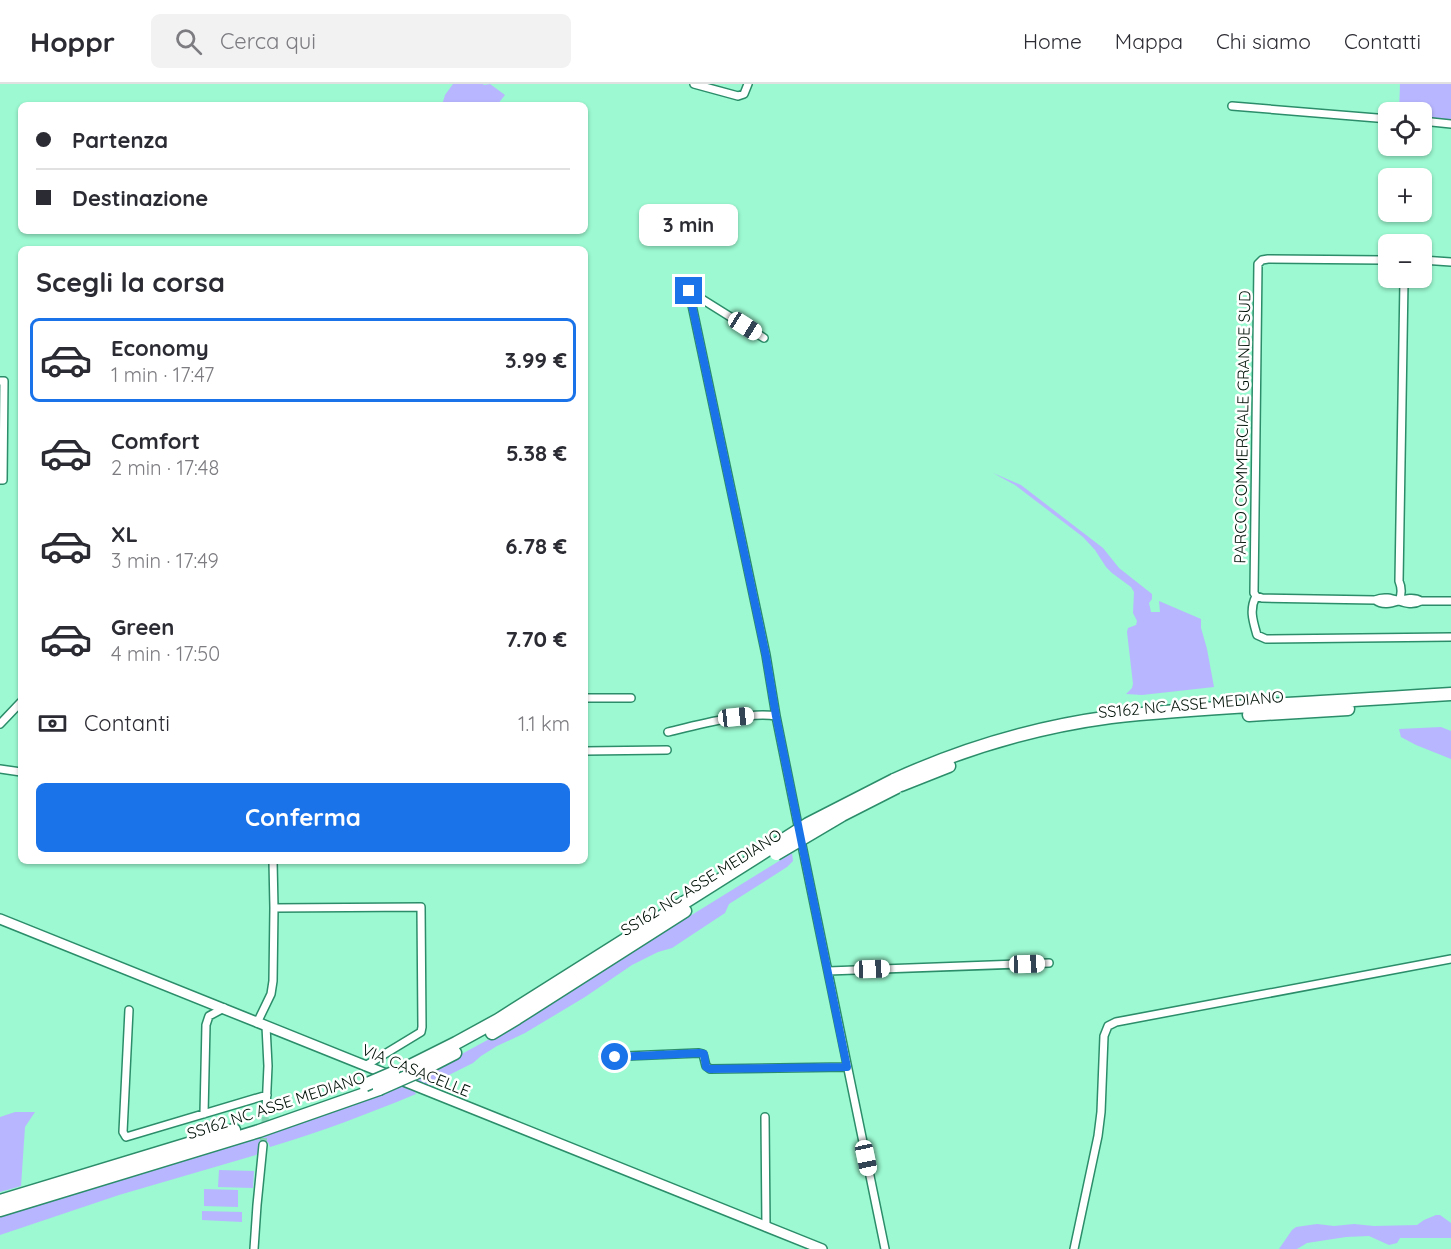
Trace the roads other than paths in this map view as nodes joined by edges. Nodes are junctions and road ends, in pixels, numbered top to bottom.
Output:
1 (694, 84) edge
2 (748, 84) edge
3 (1232, 106) dead end
4 (1378, 118) edge
5 (1432, 123) edge
6 (1451, 124) edge
7 (1378, 260) edge
8 (1432, 261) edge
9 (1451, 262) edge
10 (1403, 288) edge
11 (764, 338) dead end
12 (2, 381) edge
13 (2, 480) edge
14 (1256, 596) junction
15 (1399, 601) junction
16 (1451, 601) edge
17 (1451, 638) edge
18 (1451, 694) edge
19 (588, 698) edge
20 (631, 698) dead end
21 (1451, 702) edge
22 (18, 705) edge
23 (1312, 707) junction
24 (776, 716) junction
25 (0, 724) edge
26 (668, 732) dead end
27 (667, 750) dead end
28 (588, 751) edge
29 (0, 769) edge
30 (18, 772) edge
31 (774, 851) junction
32 (273, 864) edge
33 (274, 908) junction
34 (0, 919) edge
35 (1451, 959) edge
36 (1049, 963) dead end
37 (828, 971) junction
38 (224, 1008) junction
39 (129, 1010) dead end
40 (262, 1025) junction
41 (603, 1057) dead end
42 (365, 1066) junction
43 (847, 1067) junction
44 (267, 1095) junction
45 (266, 1110) tunnel mouth
46 (204, 1114) junction
47 (765, 1117) dead end
48 (263, 1145) tunnel mouth
49 (0, 1201) edge
50 (0, 1210) edge
51 (766, 1227) junction
52 (254, 1249) edge
53 (822, 1249) edge
54 (885, 1249) edge
55 (1074, 1249) edge

1 - 2 street
3 - 4 street
5 - 6 street
7 - 14 street, PARCO COMMERCIALE GRANDE SUD
8 - 9 street
10 - 15 street
11 - 24 street
12 - 13 street
14 - 15 street
14 - 17 street
15 - 16 street
18 - 23 highway, SS162 NC ASSE MEDIANO
19 - 20 street
21 - 23 highway, SS162 NC ASSE MEDIANO
22 - 25 street
23 - 31 highway, SS162 NC ASSE MEDIANO, bridge
24 - 26 street
24 - 37 street
27 - 28 street
29 - 30 street
31 - 49 highway, SS162 NC ASSE MEDIANO, bridge
31 - 50 highway, SS162 NC ASSE MEDIANO, bridge
32 - 33 street
33 - 40 street
33 - 42 street
34 - 38 street, VIA CASACELLE
35 - 55 street
36 - 37 street
37 - 43 street
38 - 40 street, VIA CASACELLE
38 - 46 street
39 - 46 street
40 - 42 street, VIA CASACELLE
40 - 44 street
41 - 43 street
42 - 51 street, VIA CASACELLE
43 - 54 street
44 - 45 street
44 - 46 street
47 - 51 street
48 - 52 street
51 - 53 street, VIA CASACELLE

